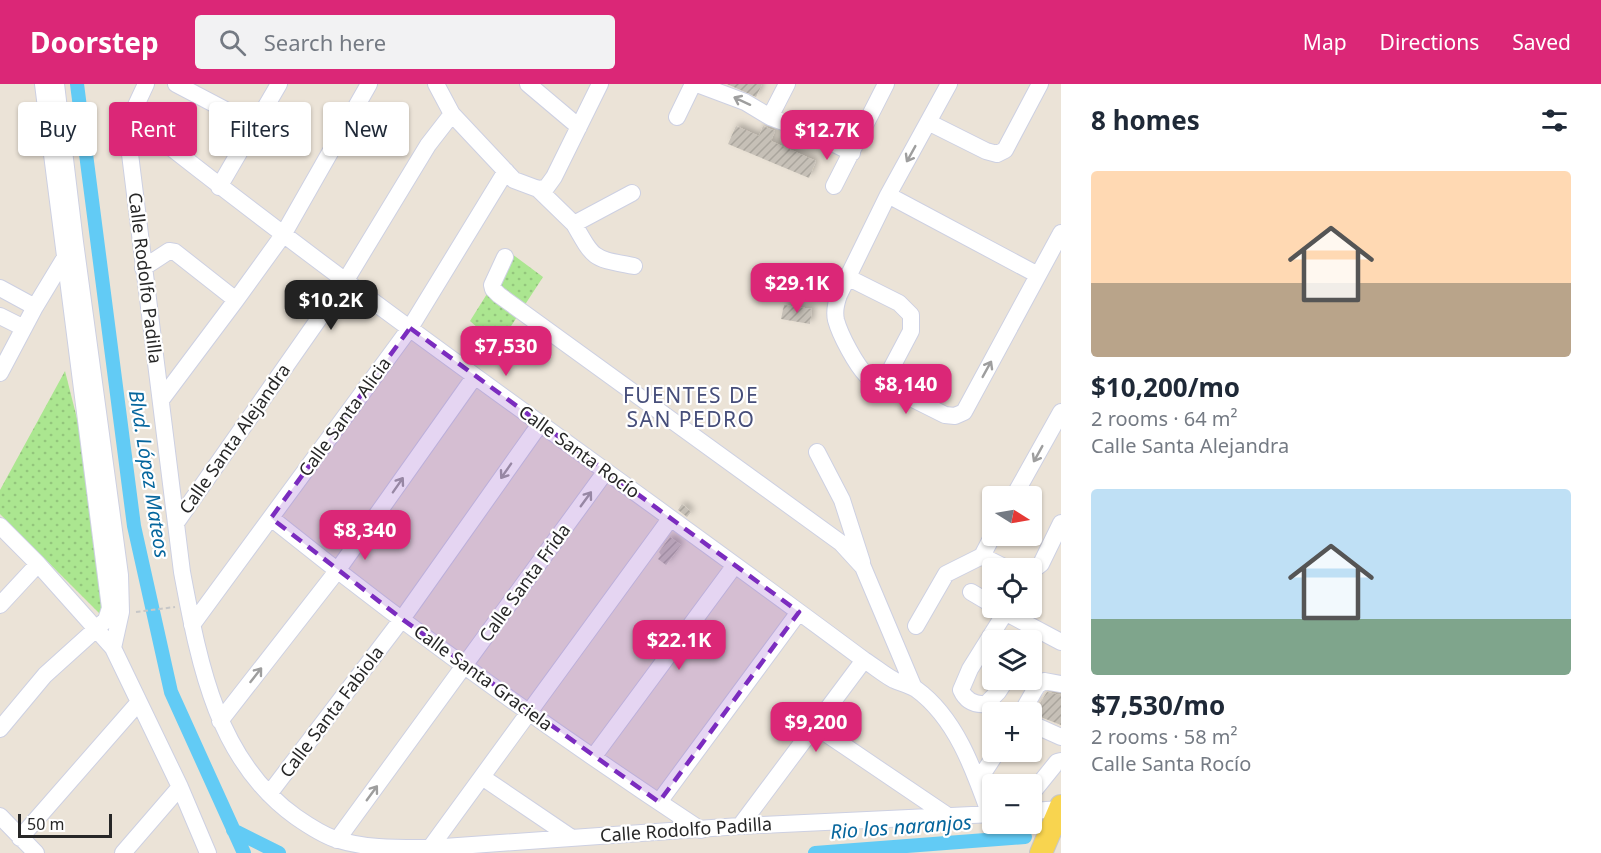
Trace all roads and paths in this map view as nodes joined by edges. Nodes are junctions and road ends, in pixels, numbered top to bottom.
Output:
1 (43, 84) edge
2 (56, 84) edge
3 (146, 84) edge
4 (176, 84) edge
5 (279, 84) edge
6 (369, 84) edge
7 (436, 84) edge
8 (528, 84) edge
9 (600, 84) edge
10 (695, 84) edge
11 (787, 84) edge
12 (886, 84) edge
13 (949, 84) edge
14 (1041, 84) edge
15 (138, 102) edge
16 (210, 102) edge
17 (269, 102) edge
18 (452, 114) junction
19 (677, 117) dead end
20 (770, 117) junction
21 (928, 122) junction
22 (579, 126) junction
23 (852, 153) junction
24 (130, 156) edge
25 (180, 156) edge
26 (238, 156) edge
27 (506, 171) junction
28 (834, 186) dead end
29 (219, 187) junction
30 (538, 189) junction
31 (632, 192) dead end
32 (888, 195) junction
33 (574, 224) junction
34 (1061, 233) edge
35 (283, 235) junction
36 (75, 242) junction
37 (505, 257) dead end
38 (65, 258) junction
39 (634, 266) dead end
40 (143, 268) junction
41 (1038, 275) junction
42 (847, 277) junction
43 (346, 280) junction
44 (0, 288) edge
45 (236, 300) junction
46 (34, 307) junction
47 (0, 316) edge
48 (24, 328) junction
49 (410, 328) junction
50 (0, 373) edge
51 (476, 376) junction
52 (883, 384) junction
53 (161, 400) junction
54 (1061, 412) edge
55 (540, 424) junction
56 (817, 452) dead end
57 (606, 471) junction
58 (1020, 486) edge
59 (271, 518) junction
60 (670, 519) junction
61 (176, 523) junction
62 (1061, 523) edge
63 (0, 526) edge
64 (987, 546) edge
65 (982, 556) junction
66 (986, 558) edge
67 (1042, 562) edge
68 (38, 564) junction
69 (735, 565) junction
70 (863, 567) junction
71 (337, 571) junction
72 (971, 592) dead end
73 (982, 599) edge
74 (0, 605) edge
75 (173, 607) dead end
76 (135, 612) dead end
77 (799, 612) junction
78 (1011, 618) edge
79 (402, 619) junction
80 (192, 625) junction
81 (916, 626) dead end
82 (96, 628) junction
83 (1026, 630) edge
84 (1042, 637) edge
85 (1061, 642) edge
86 (982, 643) edge
87 (113, 648) junction
88 (864, 660) junction
89 (466, 665) junction
90 (1061, 684) edge
91 (914, 688) junction
92 (999, 690) edge
93 (139, 702) junction
94 (1028, 702) edge
95 (529, 711) junction
96 (220, 721) junction
97 (815, 726) junction
98 (1042, 728) edge
99 (0, 729) edge
100 (1061, 737) edge
101 (594, 756) junction
102 (1061, 761) edge
103 (482, 777) junction
104 (1042, 781) edge
105 (180, 786) junction
106 (982, 790) edge
107 (269, 794) junction
108 (659, 802) junction
109 (982, 803) edge
110 (1060, 808) edge
111 (1042, 810) edge
112 (0, 816) edge
113 (948, 816) junction
114 (740, 826) junction
115 (701, 830) junction
116 (20, 838) junction
117 (572, 838) junction
118 (337, 840) junction
119 (430, 848) junction
120 (205, 851) edge
121 (36, 853) edge
122 (123, 853) edge
123 (1041, 853) edge

1 - 38 street
2 - 36 street
3 - 15 street
4 - 16 street
5 - 17 street
6 - 35 street
7 - 18 street
8 - 22 street
9 - 22 street
10 - 19 street
20 -> 10 street
11 - 20 street
12 - 23 street
13 - 21 street
14 - 21 street
18 - 27 street
18 - 43 street, Calle Santa Alejandra
20 - 23 street
21 -> 32 street
22 - 30 street
23 - 28 street
24 - 40 street, Calle Rodolfo Padilla
25 - 29 street, Calle Santa Rocío
26 - 29 street
27 - 30 street
27 - 49 street, Calle Santa Alicia
29 - 35 street, Calle Santa Rocío
30 - 33 street
31 - 33 street
32 - 41 street
32 - 42 street
33 - 39 street
34 - 41 street
35 - 43 street, Calle Santa Rocío
35 - 45 street
36 - 38 street
36 - 87 street
37 - 70 street
38 - 46 street
38 - 82 street
40 - 45 street
40 - 53 street, Calle Rodolfo Padilla
52 -> 41 street
42 - 52 street
42 - 52 street
43 - 49 street, Calle Santa Rocío
43 - 61 street, Calle Santa Alejandra
44 - 46 street
45 - 53 street
46 - 48 street
47 - 48 street
48 - 50 street
49 - 51 street, Calle Santa Rocío
49 - 59 street, Calle Santa Alicia
51 - 55 street, Calle Santa Rocío
71 -> 51 street
53 - 61 street, Calle Rodolfo Padilla
54 -> 58 street
55 - 57 street, Calle Santa Rocío
55 -> 79 street, Calle Santa Fabiola
56 - 70 street
57 - 60 street, Calle Santa Rocío
89 -> 57 street, Calle Santa Frida
59 - 71 street, Calle Santa Graciela
59 - 80 street, Calle Santa Alicia
60 - 69 street, Calle Santa Rocío
60 - 95 street
61 - 80 street, Calle Rodolfo Padilla
62 - 67 street
63 - 68 street
64 - 65 street
65 - 66 street
65 - 81 street
68 - 74 street
68 - 82 street
69 - 77 street, Calle Santa Rocío
69 - 101 street
70 - 91 street
71 - 79 street, Calle Santa Graciela
96 -> 71 street
72 - 73 street
75 - 76 path
77 - 88 street, Calle Santa Rocío
77 - 108 street
78 - 83 street
79 - 89 street, Calle Santa Graciela
79 - 107 street, Calle Santa Fabiola
80 - 96 street, Calle Rodolfo Padilla
82 - 87 street
82 - 99 street
84 - 85 street
86 - 92 street
87 - 93 street
88 - 91 street, Calle Santa Rocío
88 - 97 street
89 - 95 street, Calle Santa Graciela
118 -> 89 street, Calle Santa Frida
90 - 94 street
91 - 106 street, Calle Santa Rocío
93 - 105 street
93 - 116 street
95 - 101 street, Calle Santa Graciela
95 - 103 street
96 - 107 street, Calle Rodolfo Padilla
97 - 113 street
97 - 114 street
98 - 100 street
101 - 108 street, Calle Santa Graciela
102 - 104 street
103 - 117 street
103 - 119 street
105 - 120 street
105 - 122 street
107 - 118 street, Calle Rodolfo Padilla
108 - 115 street, Calle Santa Graciela
109 - 113 street, Calle Rodolfo Padilla
110 - 111 street
110 - 123 main road
112 - 116 street
113 - 114 street, Calle Rodolfo Padilla
114 - 115 street, Calle Rodolfo Padilla
115 - 117 street, Calle Rodolfo Padilla
116 - 121 street
117 - 119 street, Calle Rodolfo Padilla
118 - 119 street, Calle Rodolfo Padilla

